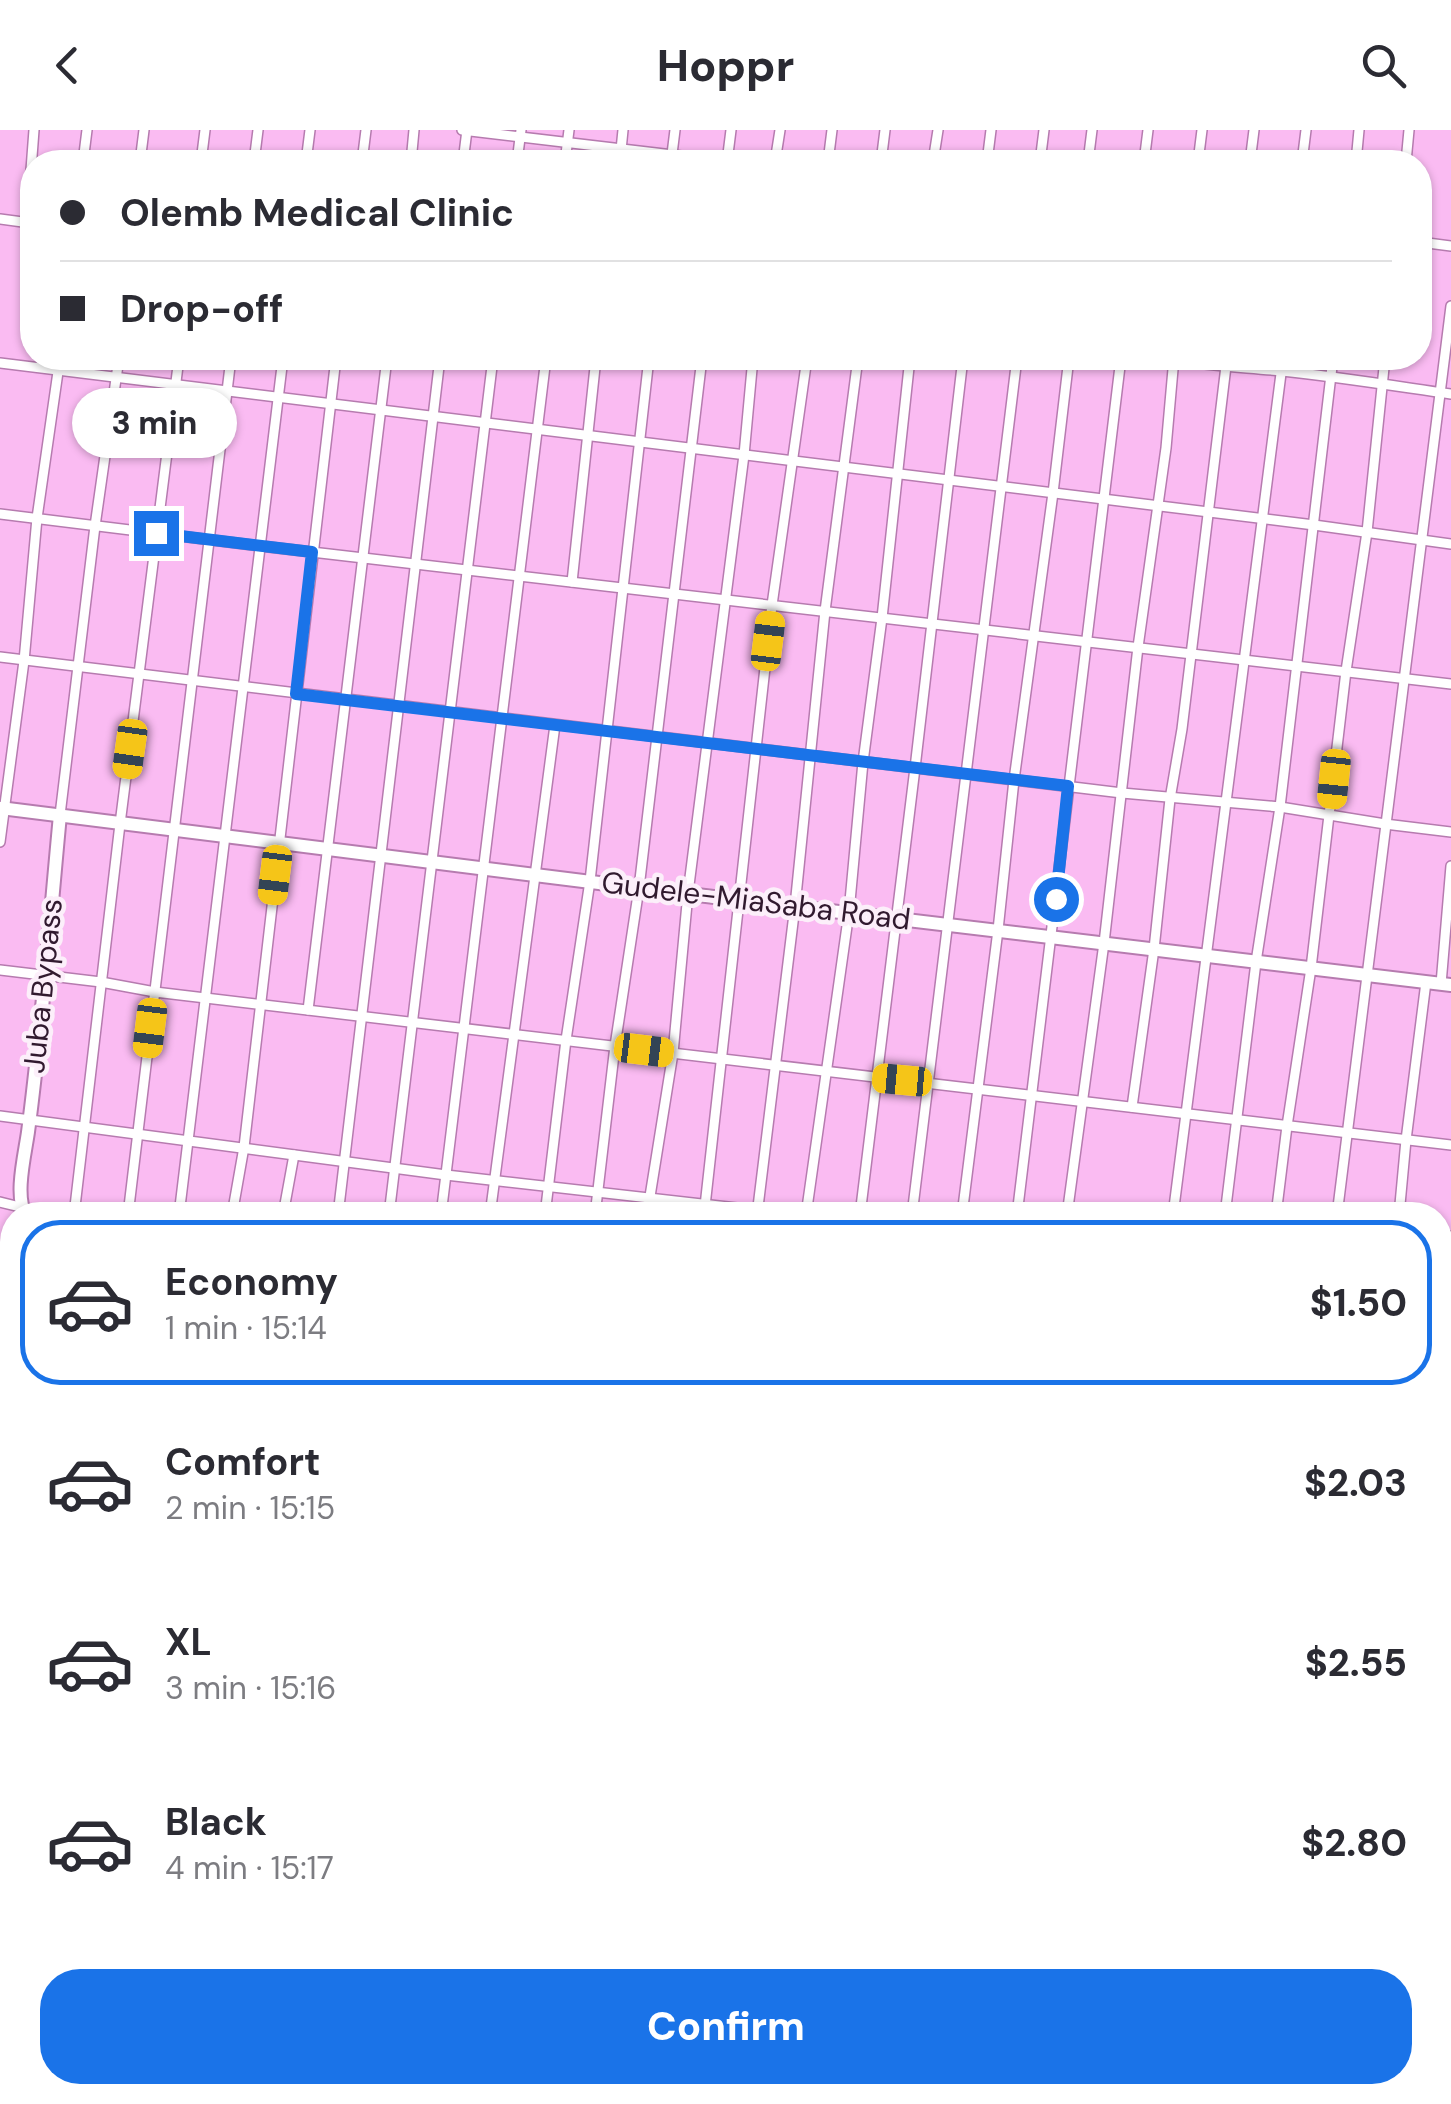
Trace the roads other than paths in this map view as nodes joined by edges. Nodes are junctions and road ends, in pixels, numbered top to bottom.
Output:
1 (466, 130) edge
2 (569, 130) edge
3 (623, 130) edge
4 (520, 133) edge
5 (567, 142) junction
6 (566, 150) edge
7 (621, 150) joint
8 (1451, 306) edge
9 (59, 370) joint
10 (119, 370) edge
11 (178, 370) edge
12 (230, 370) edge
13 (281, 370) edge
14 (334, 370) edge
15 (385, 370) edge
16 (438, 370) edge
17 (492, 370) edge
18 (544, 370) edge
19 (595, 370) edge
20 (648, 370) edge
21 (701, 370) edge
22 (752, 370) edge
23 (804, 370) edge
24 (856, 370) edge
25 (909, 370) edge
26 (962, 370) edge
27 (1016, 370) edge
28 (1067, 370) edge
29 (1119, 370) edge
30 (1173, 370) edge
31 (1226, 370) edge
32 (1276, 370) edge
33 (1331, 370) edge
34 (1384, 370) edge
35 (1282, 371) junction
36 (118, 377) junction
37 (1330, 378) junction
38 (176, 384) junction
39 (1382, 384) junction
40 (227, 391) junction
41 (1446, 394) edge
42 (278, 397) junction
43 (329, 403) junction
44 (380, 410) junction
45 (432, 416) junction
46 (485, 422) junction
47 (537, 429) junction
48 (589, 436) junction
49 (640, 442) junction
50 (692, 448) junction
51 (744, 455) junction
52 (791, 460) junction
53 (844, 467) junction
54 (898, 474) junction
55 (949, 480) junction
56 (1001, 487) junction
57 (1053, 493) junction
58 (1105, 499) junction
59 (1157, 506) junction
60 (1209, 512) junction
61 (0, 514) edge
62 (37, 518) junction
63 (1262, 519) junction
64 (1314, 525) junction
65 (95, 526) junction
66 (1366, 532) junction
67 (156, 533) junction
68 (1424, 539) junction
69 (209, 540) junction
70 (1451, 544) edge
71 (260, 546) junction
72 (312, 552) junction
73 (362, 558) junction
74 (415, 564) junction
75 (467, 570) junction
76 (519, 576) junction
77 (572, 582) junction
78 (624, 588) junction
79 (673, 594) junction
80 (724, 600) junction
81 (772, 605) junction
82 (826, 611) junction
83 (882, 618) junction
84 (932, 624) junction
85 (984, 630) junction
86 (1034, 636) junction
87 (1086, 642) junction
88 (1138, 648) junction
89 (1190, 654) junction
90 (0, 658) edge
91 (1244, 660) junction
92 (24, 661) junction
93 (1296, 666) junction
94 (78, 667) junction
95 (1346, 672) junction
96 (140, 675) junction
97 (1404, 678) junction
98 (192, 681) junction
99 (1451, 684) edge
100 (242, 687) junction
101 (296, 694) junction
102 (346, 700) junction
103 (398, 706) junction
104 (450, 712) junction
105 (502, 718) junction
106 (555, 725) junction
107 (608, 731) junction
108 (657, 737) junction
109 (707, 743) junction
110 (756, 749) junction
111 (809, 755) junction
112 (864, 762) junction
113 (915, 768) junction
114 (966, 774) junction
115 (1014, 780) junction
116 (1068, 786) junction
117 (1122, 793) junction
118 (1170, 798) junction
119 (1224, 801) junction
120 (1280, 807) junction
121 (2, 808) edge
122 (60, 814) junction
123 (1331, 815) junction
124 (120, 824) junction
125 (1385, 824) junction
126 (174, 830) junction
127 (1451, 832) edge
128 (224, 836) junction
129 (0, 842) edge
130 (278, 843) junction
131 (328, 849) junction
132 (380, 855) junction
133 (431, 862) junction
134 (1451, 866) edge
135 (483, 868) junction
136 (536, 874) junction
137 (590, 881) junction
138 (640, 888) junction
139 (688, 892) junction
140 (740, 899) junction
141 (796, 906) junction
142 (849, 912) junction
143 (896, 918) junction
144 (948, 924) junction
145 (998, 930) junction
146 (1052, 937) junction
147 (1104, 943) junction
148 (1154, 949) junction
149 (1206, 955) junction
150 (1256, 962) junction
151 (1311, 968) junction
152 (0, 970) edge
153 (44, 975) junction
154 (1368, 975) junction
155 (101, 982) junction
156 (1426, 982) junction
157 (1446, 984) edge
158 (155, 992) junction
159 (205, 998) junction
160 (260, 1004) junction
161 (308, 1010) junction
162 (360, 1015) junction
163 (411, 1022) junction
164 (464, 1028) junction
165 (514, 1035) junction
166 (566, 1040) junction
167 (615, 1046) junction
168 (673, 1054) junction
169 (723, 1059) junction
170 (775, 1066) junction
171 (828, 1072) junction
172 (876, 1077) junction
173 (928, 1082) junction
174 (978, 1090) junction
175 (1030, 1096) junction
176 (1081, 1102) junction
177 (1132, 1108) junction
178 (1186, 1114) junction
179 (0, 1116) edge
180 (30, 1120) junction
181 (1237, 1120) junction
182 (84, 1126) junction
183 (1287, 1126) junction
184 (138, 1133) junction
185 (1348, 1133) junction
186 (188, 1139) junction
187 (1406, 1140) junction
188 (1451, 1145) edge
189 (244, 1147) junction
190 (294, 1155) junction
191 (345, 1160) junction
192 (394, 1168) junction
193 (446, 1175) junction
194 (494, 1180) junction
195 (548, 1186) junction
196 (597, 1191) junction
197 (649, 1198) junction
198 (24, 1202) edge
199 (75, 1202) edge
200 (130, 1202) edge
201 (181, 1202) edge
202 (234, 1202) edge
203 (285, 1202) edge
204 (340, 1202) edge
205 (390, 1202) edge
206 (442, 1202) edge
207 (491, 1202) edge
208 (546, 1202) edge
209 (596, 1202) edge
210 (649, 1202) edge
211 (695, 1202) edge
212 (706, 1202) edge
213 (759, 1202) edge
214 (805, 1202) edge
215 (862, 1202) edge
216 (914, 1202) edge
217 (964, 1202) edge
218 (1018, 1202) edge
219 (1069, 1202) edge
220 (1175, 1202) edge
221 (1227, 1202) edge
222 (1278, 1202) edge
223 (1339, 1202) edge
224 (1400, 1202) edge

1 - 4 street
2 - 5 street
3 - 7 street
4 - 5 street
5 - 6 street
5 - 7 street
8 - 41 street
9 - 36 street
9 - 62 street
10 - 36 street
11 - 38 street
12 - 40 street
13 - 42 street
14 - 43 street
15 - 44 street
16 - 45 street
17 - 46 street
18 - 47 street
19 - 48 street
20 - 49 street
21 - 50 street
22 - 51 street
23 - 52 street
24 - 53 street
25 - 54 street
26 - 55 street
27 - 56 street
28 - 57 street
29 - 58 street
30 - 59 street
31 - 60 street
32 - 35 street
33 - 37 street
34 - 39 street
35 - 37 street
35 - 63 street
36 - 38 street
36 - 65 street
37 - 39 street
37 - 64 street
38 - 40 street
38 - 67 street
39 - 41 street
39 - 66 street
40 - 42 street
40 - 69 street
41 - 68 street
42 - 43 street
42 - 71 street
43 - 44 street
43 - 72 street
44 - 45 street
44 - 73 street
45 - 46 street
45 - 74 street
46 - 47 street
46 - 75 street
47 - 48 street
47 - 76 street
48 - 49 street
48 - 77 street
49 - 50 street
49 - 78 street
50 - 51 street
50 - 79 street
51 - 52 street
51 - 80 street
52 - 53 street
52 - 81 street
53 - 54 street
53 - 82 street
54 - 55 street
54 - 83 street
55 - 56 street
55 - 84 street
56 - 57 street
56 - 85 street
57 - 58 street
57 - 86 street
58 - 59 street
58 - 87 street
59 - 60 street
59 - 88 street
60 - 63 street
60 - 89 street
61 - 62 street
62 - 65 street
62 - 92 street
63 - 64 street
63 - 91 street
64 - 66 street
64 - 93 street
65 - 67 street
65 - 94 street
66 - 68 street
66 - 95 street
67 - 69 street
67 - 96 street
68 - 70 street
68 - 97 street
69 - 71 street
69 - 98 street
71 - 72 street
71 - 100 street
72 - 73 street
72 - 101 street
73 - 74 street
73 - 102 street
74 - 75 street
74 - 103 street
75 - 76 street
75 - 104 street
76 - 77 street
76 - 105 street
77 - 78 street
78 - 79 street
78 - 107 street
79 - 80 street
79 - 108 street
80 - 81 street
80 - 109 street
81 - 82 street
81 - 110 street
82 - 83 street
82 - 111 street
83 - 84 street
83 - 112 street
84 - 85 street
84 - 113 street
85 - 86 street
85 - 114 street
86 - 87 street
86 - 115 street
87 - 88 street
87 - 116 street
88 - 89 street
88 - 117 street
89 - 91 street
89 - 118 street
90 - 92 street
91 - 93 street
91 - 119 street
92 - 94 street
92 - 121 street
93 - 95 street
93 - 120 street
94 - 96 street
94 - 122 street
95 - 97 street
95 - 123 street
96 - 98 street
96 - 124 street
97 - 99 street
97 - 125 street
98 - 100 street
98 - 126 street
100 - 101 street
100 - 128 street
101 - 102 street
101 - 130 street
102 - 103 street
102 - 131 street
103 - 104 street
103 - 132 street
104 - 105 street
104 - 133 street
105 - 106 street
105 - 135 street
106 - 107 street
106 - 136 street
107 - 108 street
107 - 137 street
108 - 109 street
108 - 138 street
109 - 110 street
109 - 139 street
110 - 111 street
110 - 140 street
111 - 112 street
111 - 141 street
112 - 113 street
112 - 142 street
113 - 114 street
113 - 143 street
114 - 115 street
114 - 144 street
115 - 116 street
115 - 145 street
116 - 117 street
116 - 146 street
117 - 118 street
117 - 147 street
118 - 119 street
118 - 148 street
119 - 120 street
119 - 149 street
120 - 123 street
120 - 150 street
121 - 122 main road
121 - 129 street
122 - 124 main road, Gudele-MiaSaba Road
122 - 153 main road, Juba Bypass
123 - 125 street
123 - 151 street
124 - 126 main road, Gudele-MiaSaba Road
124 - 155 street
125 - 127 street
125 - 154 street
126 - 128 main road, Gudele-MiaSaba Road
126 - 158 street
128 - 130 main road, Gudele-MiaSaba Road
128 - 159 street
130 - 131 main road, Gudele-MiaSaba Road
130 - 160 street
131 - 132 main road, Gudele-MiaSaba Road
131 - 161 street
132 - 133 main road, Gudele-MiaSaba Road
132 - 162 street
133 - 135 main road, Gudele-MiaSaba Road
133 - 163 street
134 - 157 street
135 - 136 main road, Gudele-MiaSaba Road
135 - 164 street
136 - 137 main road, Gudele-MiaSaba Road
136 - 165 street
137 - 138 main road, Gudele-MiaSaba Road
137 - 166 street
138 - 139 main road, Gudele-MiaSaba Road
138 - 167 street
139 - 140 main road, Gudele-MiaSaba Road
139 - 168 street
140 - 141 main road, Gudele-MiaSaba Road
140 - 169 street
141 - 142 main road, Gudele-MiaSaba Road
141 - 170 street
142 - 143 main road, Gudele-MiaSaba Road
142 - 171 street
143 - 144 main road, Gudele-MiaSaba Road
143 - 172 street
144 - 145 main road, Gudele-MiaSaba Road
144 - 173 street
145 - 146 main road, Gudele-MiaSaba Road
145 - 174 street
146 - 147 main road, Gudele-MiaSaba Road
146 - 175 street
147 - 148 main road, Gudele-MiaSaba Road
147 - 176 street
148 - 149 main road, Gudele-MiaSaba Road
148 - 177 street
149 - 150 main road, Gudele-MiaSaba Road
149 - 178 street
150 - 151 main road, Gudele-MiaSaba Road
150 - 181 street
151 - 154 main road, Gudele-MiaSaba Road
151 - 183 street
152 - 153 street
153 - 155 street
153 - 180 main road, Juba Bypass
154 - 156 main road, Gudele-MiaSaba Road
154 - 185 street
155 - 158 street
155 - 182 street
156 - 157 main road, Gudele-MiaSaba Road
156 - 187 street
158 - 159 street
158 - 184 street
159 - 160 street
159 - 186 street
160 - 161 street
160 - 189 street
161 - 162 street
162 - 163 street
162 - 191 street
163 - 164 street
163 - 192 street
164 - 165 street
164 - 193 street
165 - 166 street
165 - 194 street
166 - 167 street
166 - 195 street
167 - 168 street
167 - 196 street
168 - 169 street
168 - 197 street
169 - 170 street
169 - 212 street
170 - 171 street
170 - 213 street
171 - 172 street
171 - 214 street
172 - 173 street
172 - 215 street
173 - 174 street
173 - 216 street
174 - 175 street
174 - 217 street
175 - 176 street
175 - 218 street
176 - 177 street
176 - 219 street
177 - 178 street
178 - 181 street
178 - 220 street
179 - 180 street
180 - 182 street
180 - 198 main road, Juba Bypass
181 - 183 street
181 - 221 street
182 - 184 street
182 - 199 street
183 - 185 street
183 - 222 street
184 - 186 street
184 - 200 street
185 - 187 street
185 - 223 street
186 - 189 street
186 - 201 street
187 - 188 street
187 - 224 street
189 - 190 street
189 - 202 street
190 - 191 street
190 - 203 street
191 - 192 street
191 - 204 street
192 - 193 street
192 - 205 street
193 - 194 street
193 - 206 street
194 - 195 street
194 - 207 street
195 - 196 street
195 - 208 street
196 - 197 street
196 - 209 street
197 - 210 street
197 - 211 street

